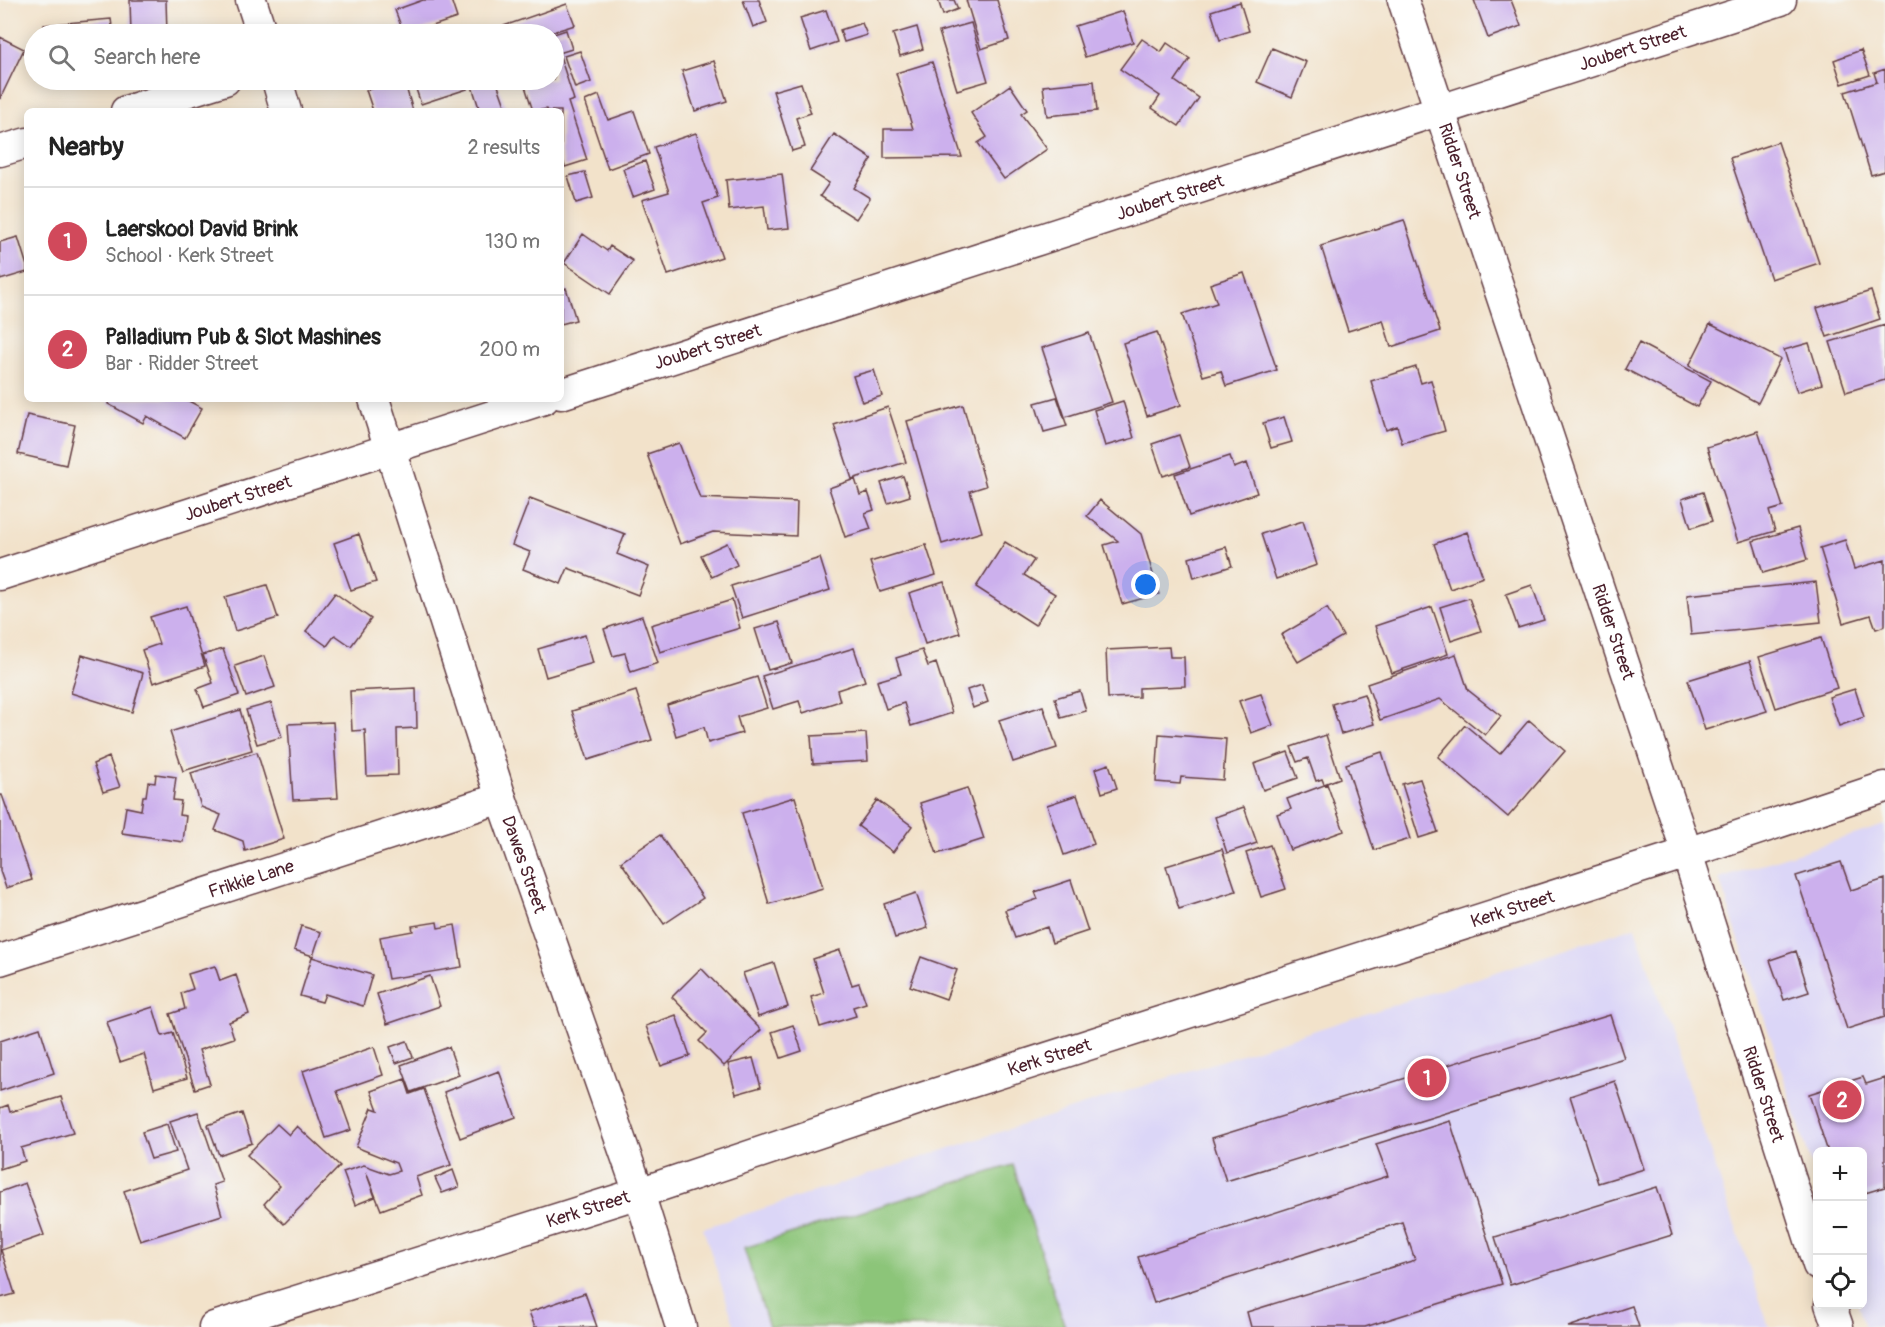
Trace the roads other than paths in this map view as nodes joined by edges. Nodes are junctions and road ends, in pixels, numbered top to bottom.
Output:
1 (251, 0) edge
2 (1403, 0) edge
3 (1781, 0) edge
4 (259, 24) edge
5 (193, 90) edge
6 (280, 90) edge
7 (136, 108) edge
8 (285, 108) edge
9 (1438, 111) junction
10 (24, 144) edge
11 (0, 151) edge
12 (564, 393) edge
13 (375, 402) edge
14 (535, 402) edge
15 (389, 448) junction
16 (0, 575) edge
17 (1885, 787) edge
18 (501, 798) junction
19 (1687, 853) junction
20 (0, 960) edge
21 (639, 1193) junction
22 (1815, 1255) edge
23 (1831, 1309) edge
24 (214, 1327) edge
25 (681, 1327) edge
26 (1838, 1327) edge

1 - 4 street
2 - 9 street, Ridder Street
3 - 9 street, Joubert Street
5 - 7 street
6 - 8 street
9 - 12 street, Joubert Street
9 - 19 street, Ridder Street
10 - 11 street
13 - 15 street, Dawes Street
14 - 15 street, Joubert Street
15 - 16 street, Joubert Street
15 - 18 street, Dawes Street
17 - 19 street, Kerk Street
18 - 20 street, Frikkie Lane
18 - 21 street, Dawes Street
19 - 21 street, Kerk Street
19 - 22 street, Ridder Street
21 - 24 street, Kerk Street
21 - 25 street, Dawes Street
23 - 26 street

